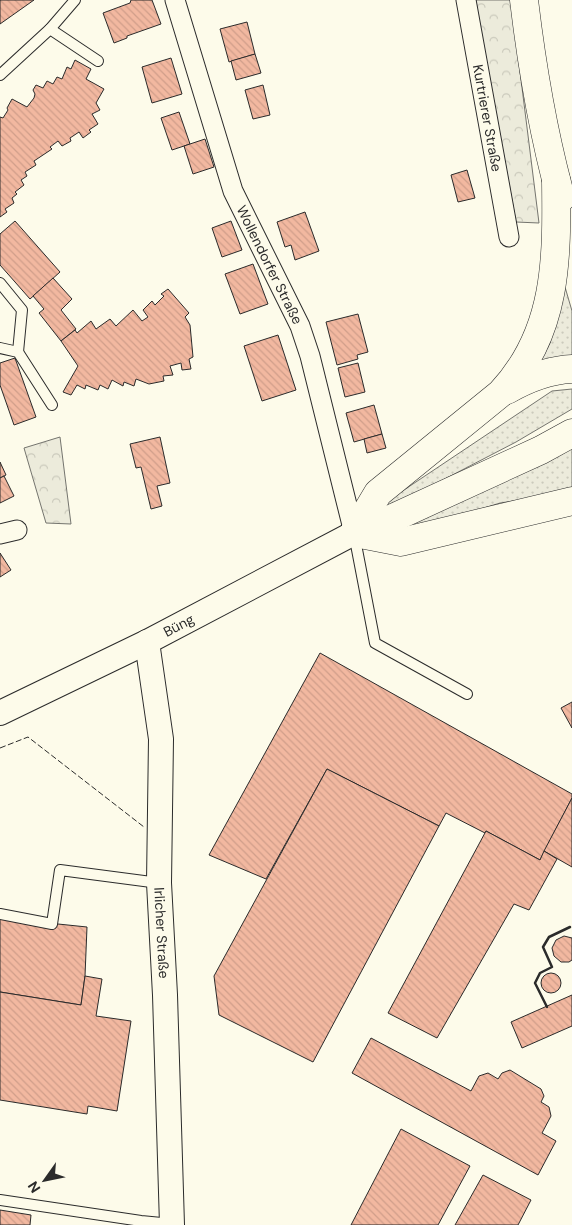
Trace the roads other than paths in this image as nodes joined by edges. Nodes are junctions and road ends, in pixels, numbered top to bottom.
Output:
1 (75, 0) edge
2 (175, 0) edge
3 (466, 0) edge
4 (524, 0) edge
5 (50, 29) junction
6 (98, 61) dead end
7 (0, 75) edge
8 (556, 180) junction
9 (509, 237) dead end
10 (572, 241) edge
11 (0, 283) edge
12 (0, 348) edge
13 (18, 352) junction
14 (572, 369) edge
15 (501, 393) junction
16 (52, 405) dead end
17 (572, 433) edge
18 (572, 501) edge
19 (354, 533) junction
20 (147, 642) junction
21 (467, 694) dead end
22 (0, 713) edge
23 (160, 883) junction
24 (0, 914) edge
25 (0, 1200) edge
26 (172, 1224) edge

1 - 5 lane
2 - 19 street, Wollendorfer Straße
3 - 9 street, Kurtrierer Straße
4 - 8 main road
5 - 6 lane
5 - 7 lane
8 - 10 main road
8 - 15 main road
11 - 13 lane
12 - 13 lane
13 - 16 lane
14 - 15 main road
15 - 19 main road
17 - 19 main road
18 - 19 main road
19 - 20 street, Büng
19 - 21 lane
20 - 22 street, Büng
20 - 23 street, Irlicher Straße
23 - 24 lane
23 - 26 street, Irlicher Straße
25 - 26 lane

